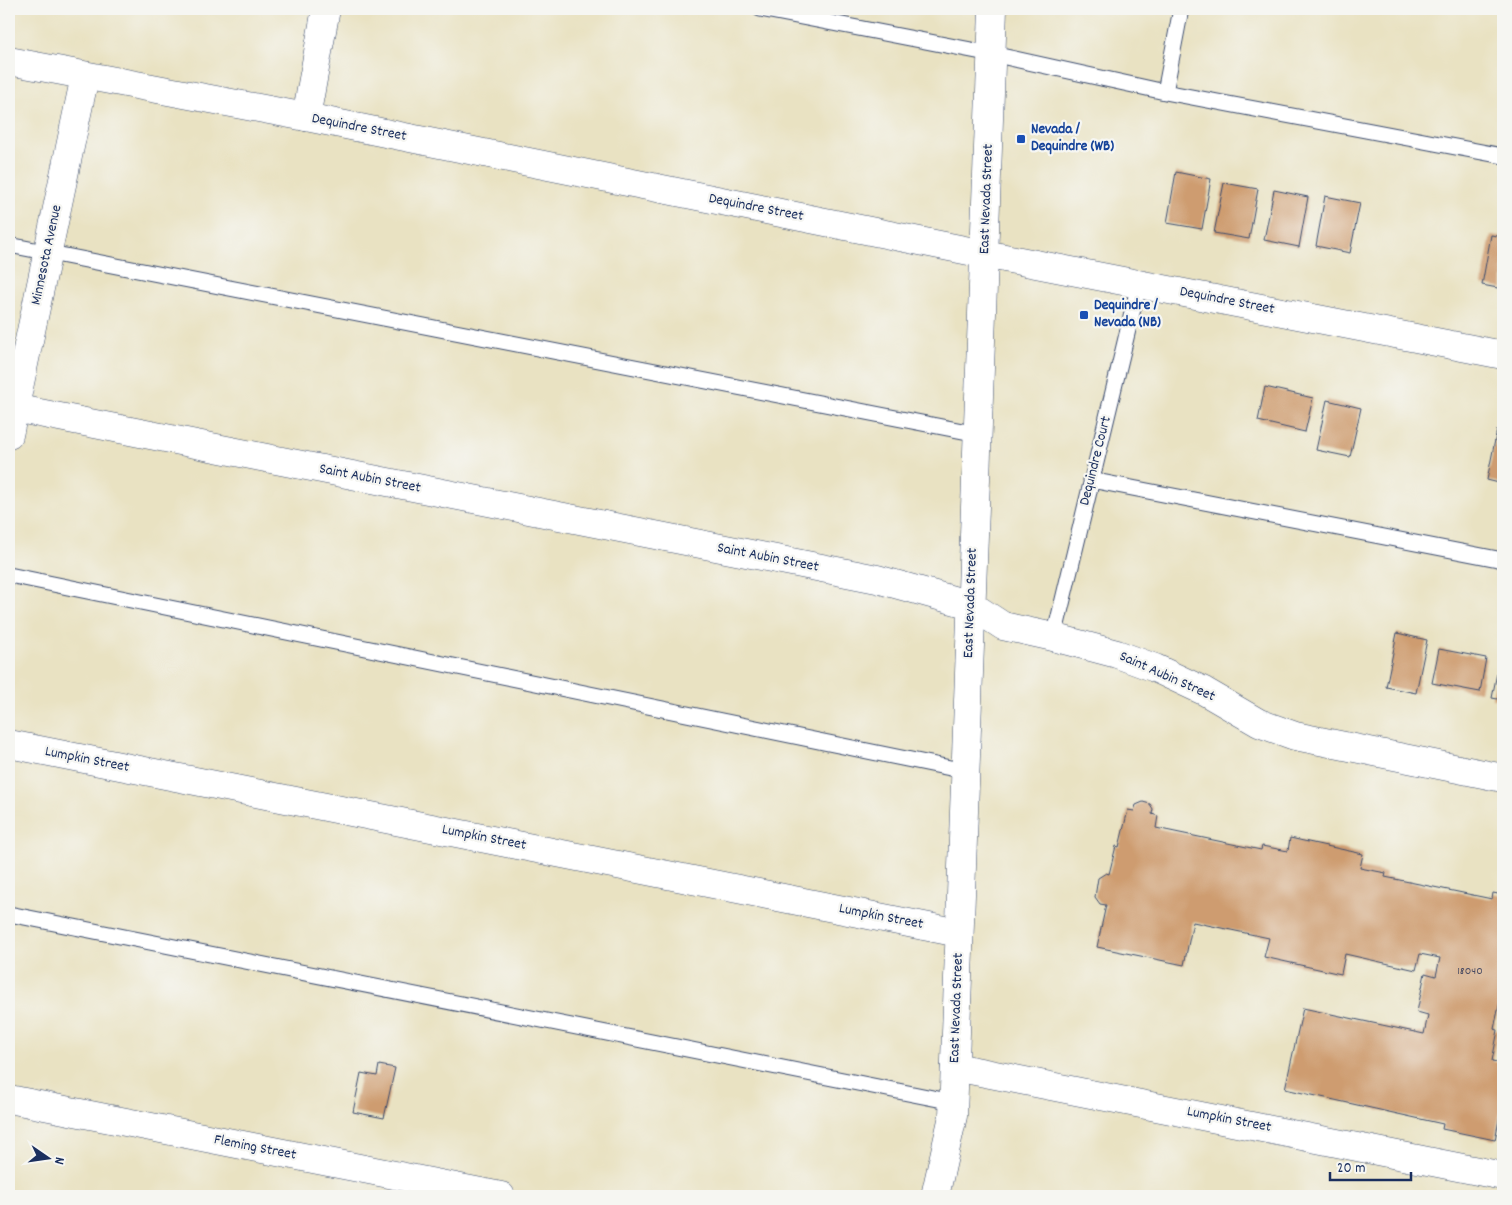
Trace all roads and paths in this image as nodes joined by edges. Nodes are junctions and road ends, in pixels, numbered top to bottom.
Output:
1 (326, 9) edge
2 (760, 9) edge
3 (993, 9) edge
4 (1182, 9) edge
5 (992, 54) junction
6 (9, 61) edge
7 (85, 76) junction
8 (1165, 92) junction
9 (306, 117) junction
10 (1503, 156) edge
11 (9, 245) edge
12 (47, 253) junction
13 (984, 254) junction
14 (1138, 284) junction
15 (1503, 355) edge
16 (12, 408) edge
17 (978, 434) junction
18 (9, 435) edge
19 (1091, 480) junction
20 (1503, 560) edge
21 (9, 575) edge
22 (971, 605) junction
23 (1054, 637) junction
24 (9, 744) edge
25 (965, 770) junction
26 (1503, 778) edge
27 (9, 914) edge
28 (959, 932) junction
29 (955, 1067) junction
30 (9, 1099) edge
31 (953, 1102) junction
32 (1503, 1176) edge
33 (501, 1196) edge
34 (936, 1196) edge

1 - 9 street
2 - 5 lane
3 - 5 street, East Nevada Street
4 - 8 lane
5 - 8 lane
5 - 13 street, East Nevada Street
6 - 7 street, Dequindre Street
7 - 9 street, Dequindre Street
7 - 12 street, Minnesota Avenue
8 - 10 lane
9 - 13 street, Dequindre Street
11 - 12 lane
12 - 16 street, Minnesota Avenue
12 - 17 lane
13 - 14 street, Dequindre Street
13 - 17 street, East Nevada Street
14 - 15 street, Dequindre Street
14 - 19 lane, Dequindre Court
16 - 18 street, Minnesota Avenue
16 - 22 street, Saint Aubin Street
17 - 22 street, East Nevada Street
19 - 20 lane
19 - 23 lane, Dequindre Court
21 - 25 lane
22 - 23 street, Saint Aubin Street
22 - 25 street, East Nevada Street
23 - 26 street, Saint Aubin Street
24 - 28 street, Lumpkin Street
25 - 28 street, East Nevada Street
27 - 31 lane
28 - 29 street, East Nevada Street
29 - 31 street, East Nevada Street
29 - 32 street, Lumpkin Street
30 - 33 street, Fleming Street
31 - 34 street, East Nevada Street

